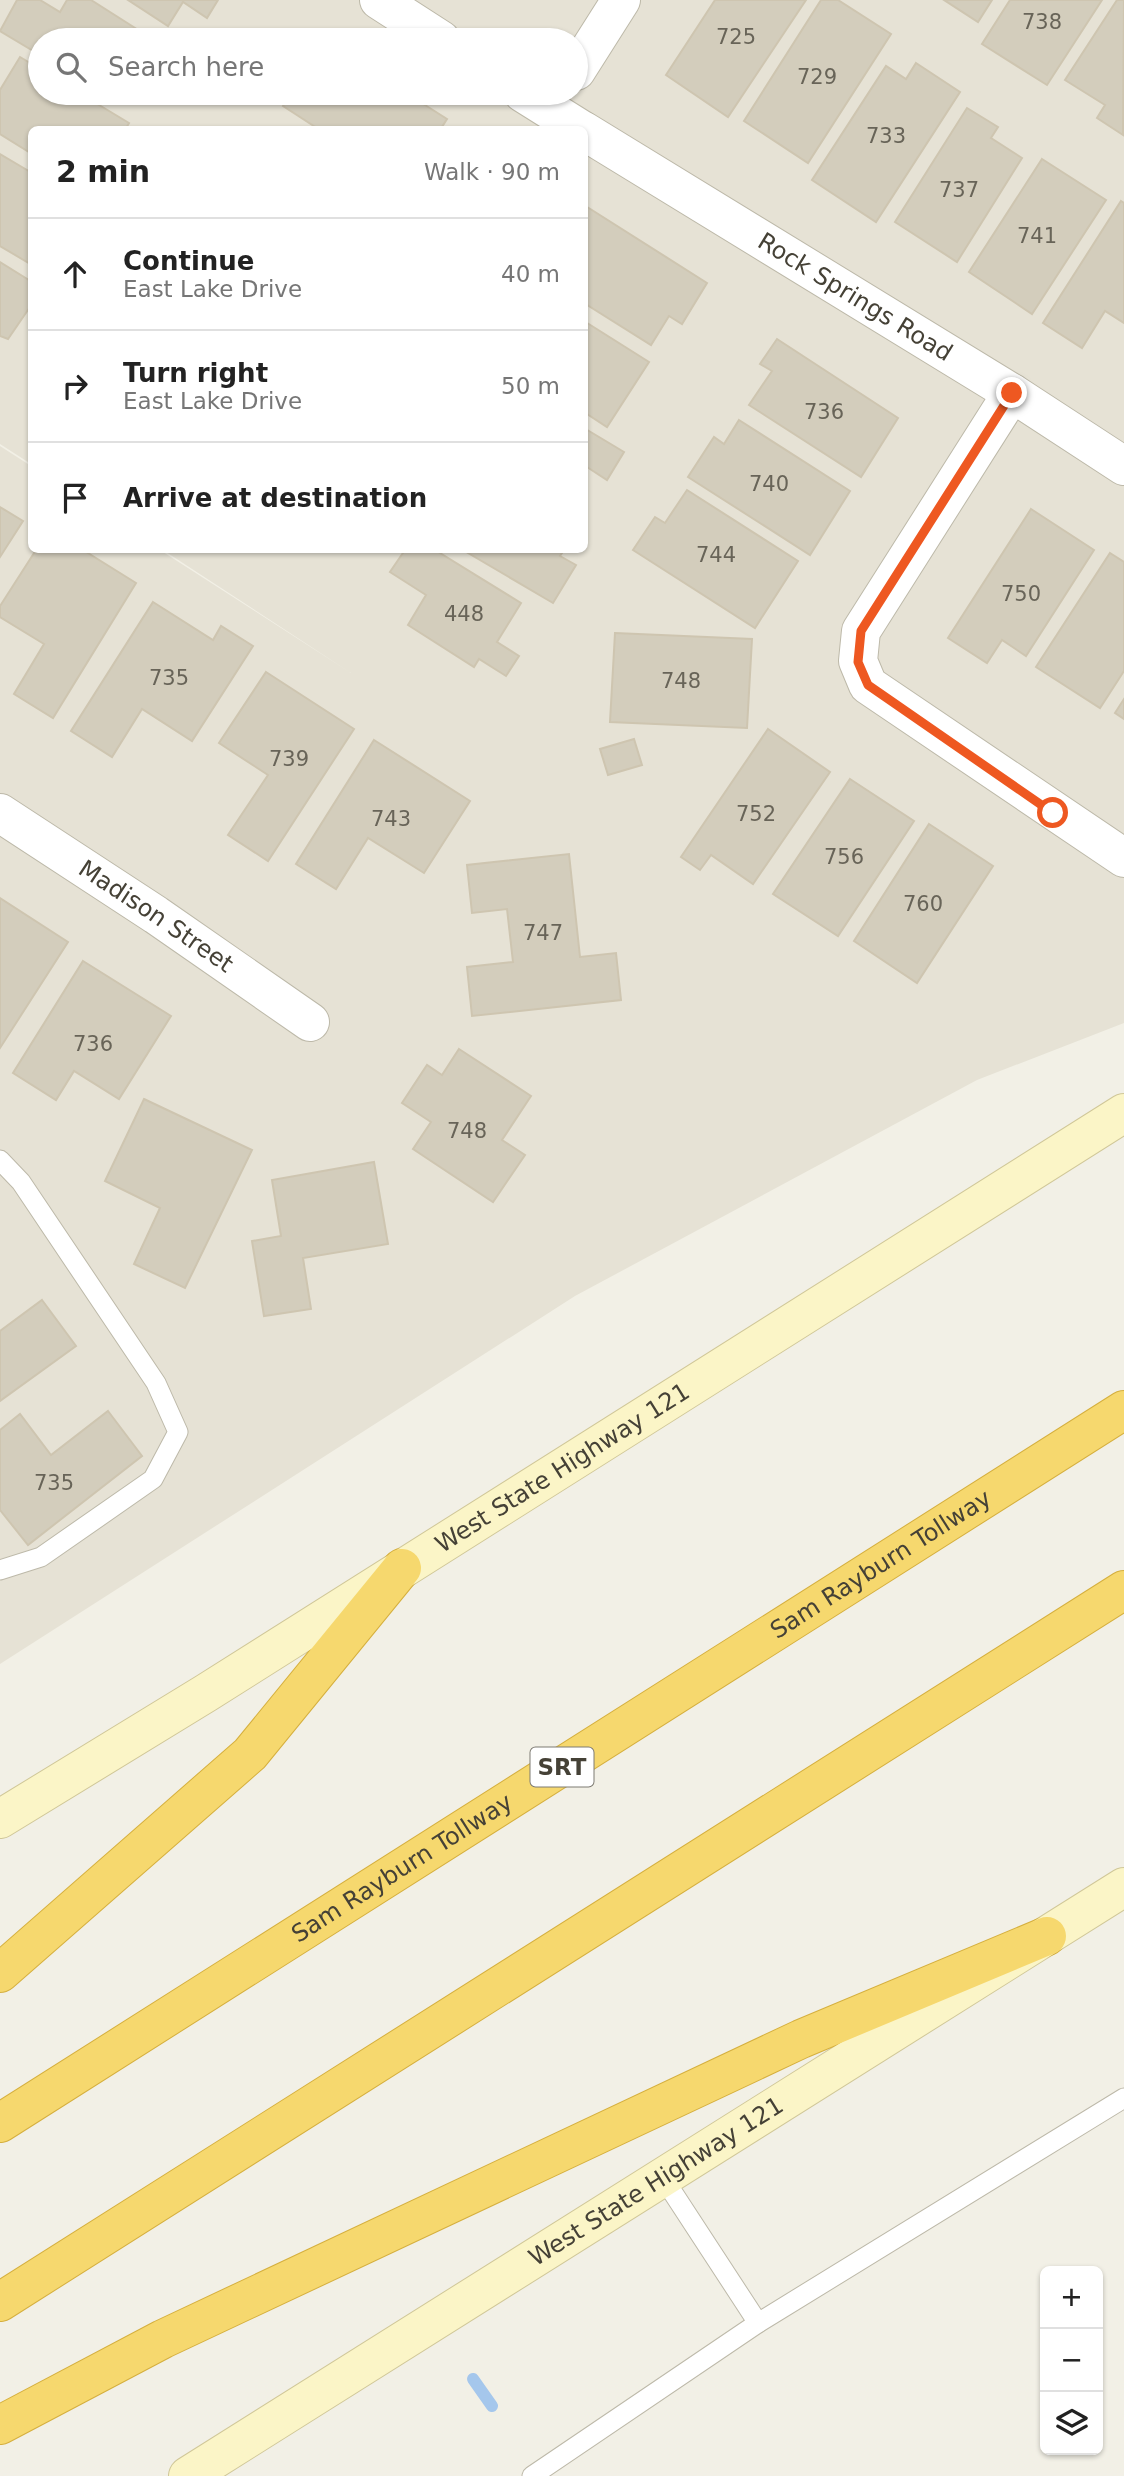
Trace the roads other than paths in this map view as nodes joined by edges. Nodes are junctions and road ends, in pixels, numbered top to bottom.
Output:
1 (379, 0) edge
2 (621, 0) edge
3 (422, 28) edge
4 (588, 52) edge
5 (557, 114) edge
6 (577, 126) edge
7 (588, 133) edge
8 (1012, 393) junction
9 (1124, 466) edge
10 (0, 813) edge
11 (1124, 858) edge
12 (310, 1022) dead end
13 (1124, 1113) edge
14 (0, 1160) edge
15 (1124, 1410) edge
16 (402, 1568) junction
17 (0, 1570) edge
18 (1124, 1590) edge
19 (0, 1819) edge
20 (1124, 1887) edge
21 (1047, 1936) junction
22 (0, 1973) edge
23 (1124, 2098) edge
24 (0, 2123) edge
25 (662, 2176) junction
26 (0, 2302) edge
27 (758, 2323) junction
28 (0, 2425) edge
29 (188, 2476) edge
30 (532, 2476) edge

1 - 3 street
2 - 4 street
5 - 6 street, Rock Springs Road
7 - 8 street, Rock Springs Road
8 - 9 street, Rock Springs Road
8 - 11 street
10 - 12 street, Madison Street
13 - 16 main road, West State Highway 121
14 - 17 lane
15 - 24 highway, Sam Rayburn Tollway / SRT
16 - 19 main road, West State Highway 121
16 - 22 highway
18 - 26 highway
20 - 21 main road, West State Highway 121
21 - 25 main road, West State Highway 121
21 - 28 highway
23 - 27 lane
25 - 27 lane
25 - 29 main road, West State Highway 121
27 - 30 lane

